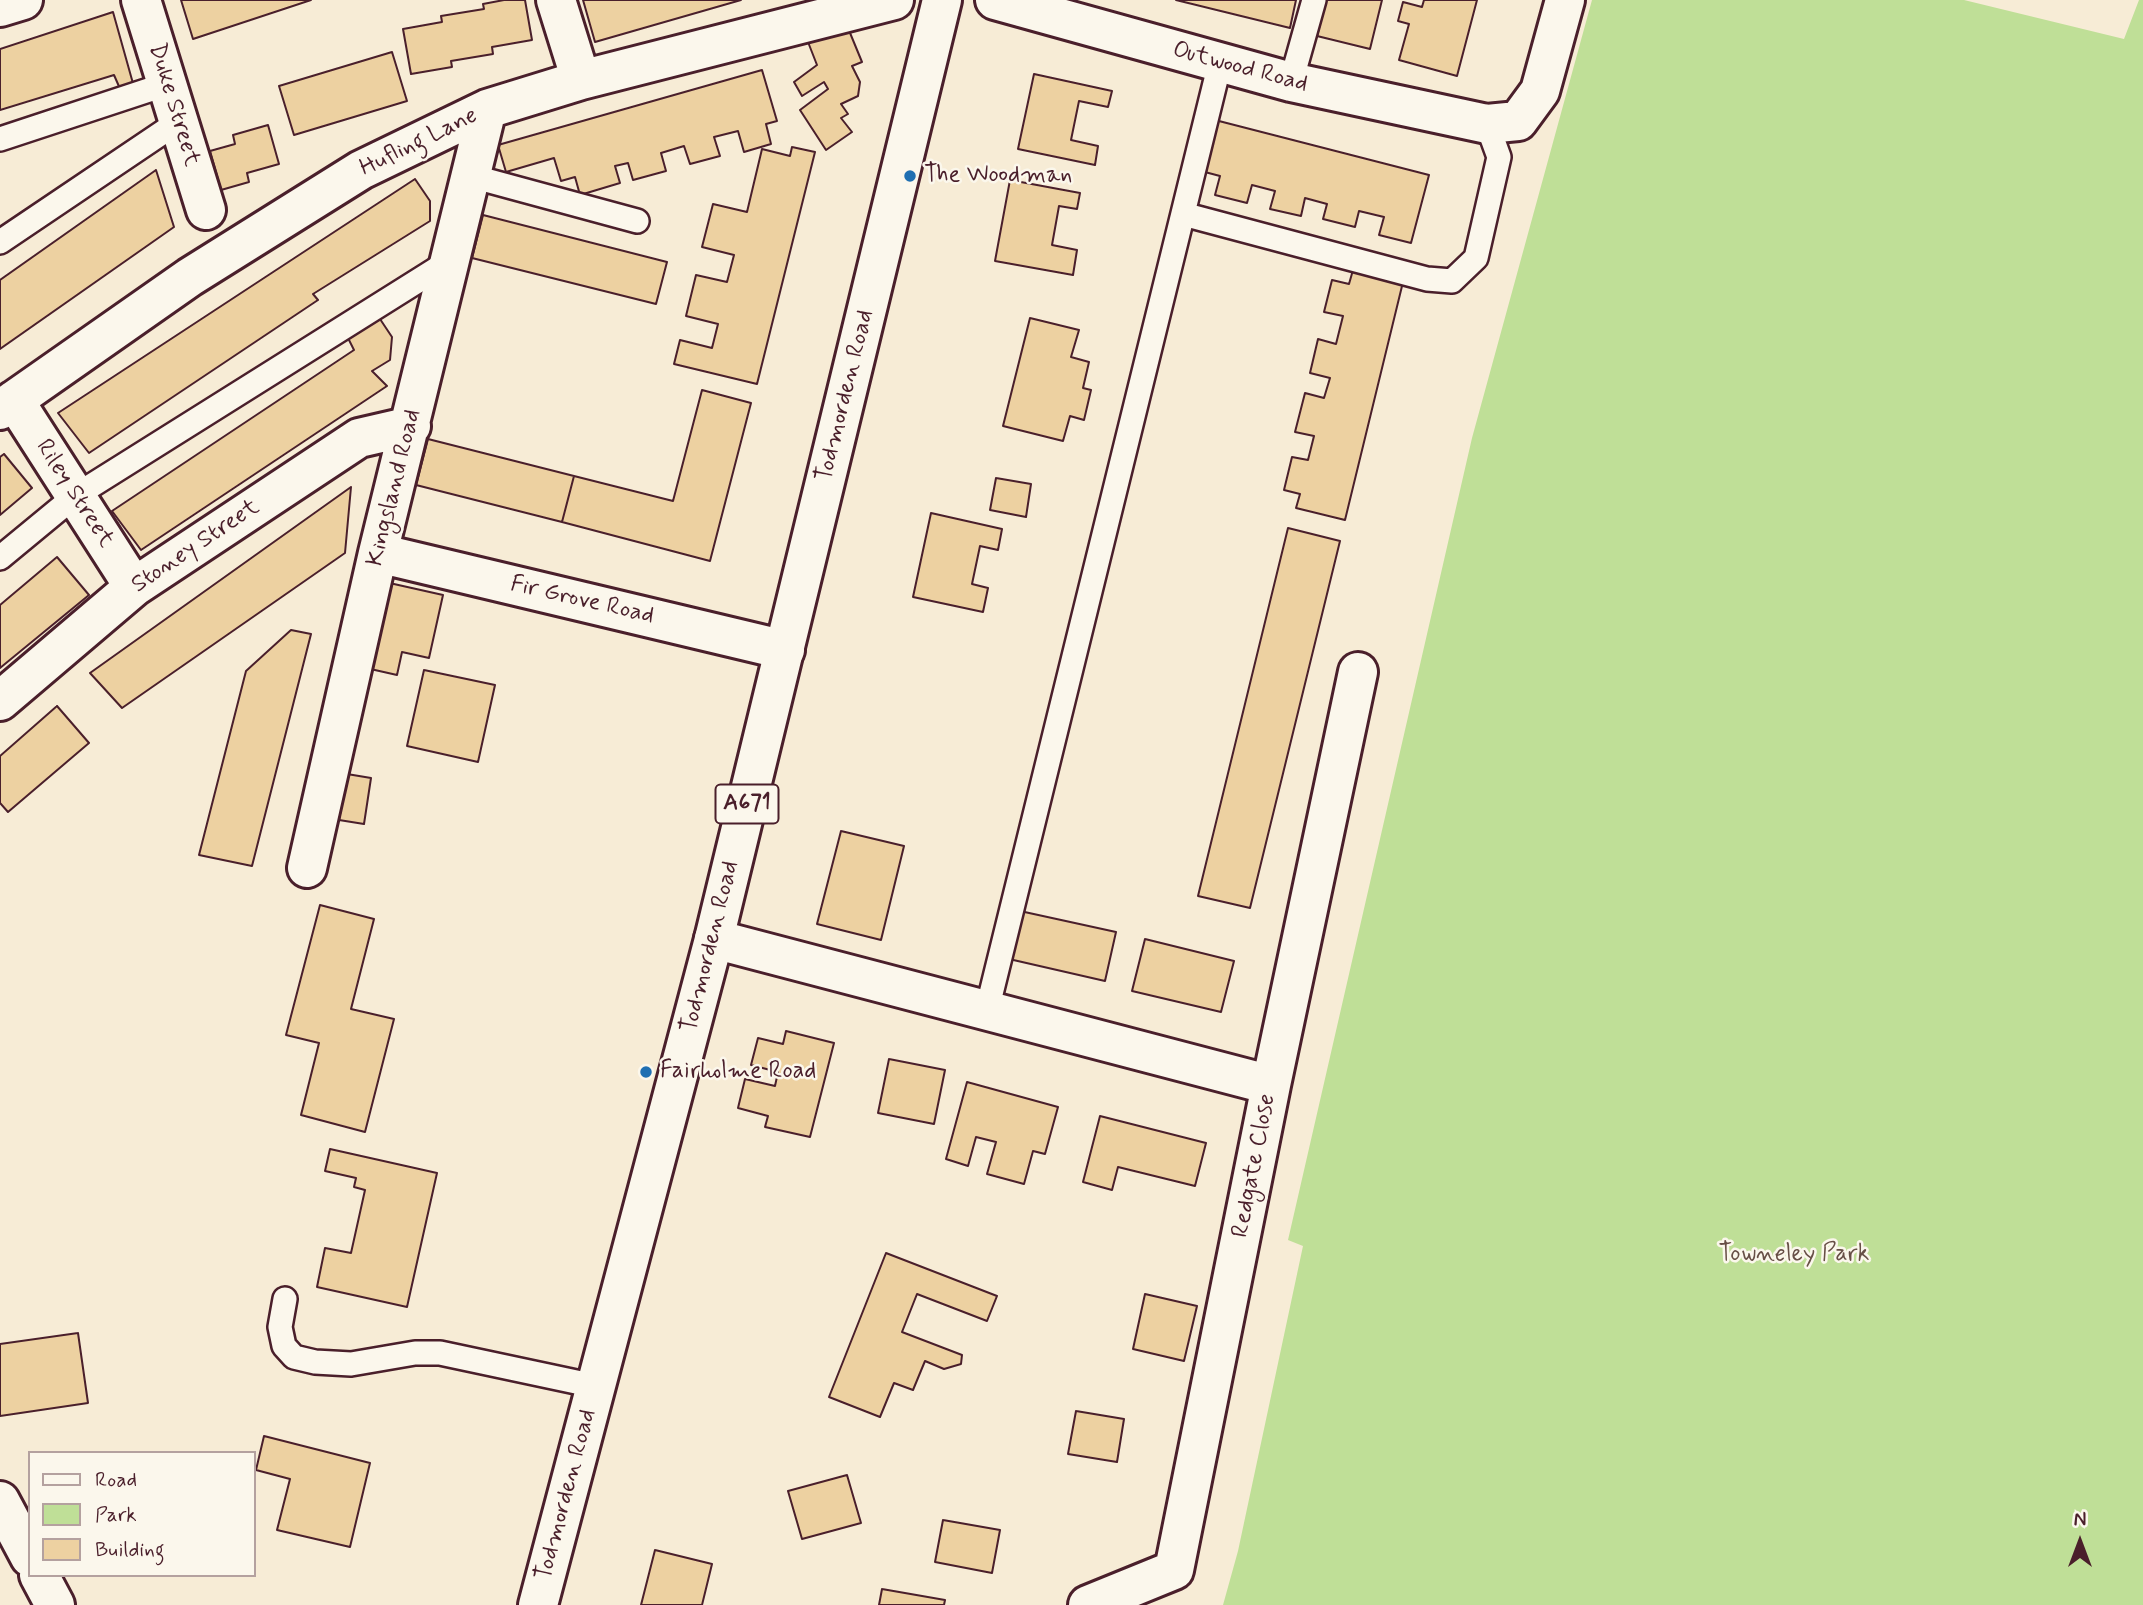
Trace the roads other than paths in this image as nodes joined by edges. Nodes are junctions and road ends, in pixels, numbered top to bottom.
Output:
1 (23, 0) edge
2 (141, 0) edge
3 (556, 0) edge
4 (894, 0) edge
5 (943, 0) edge
6 (995, 0) edge
7 (1314, 0) edge
8 (1565, 0) edge
9 (0, 7) edge
10 (1220, 64) junction
11 (581, 80) junction
12 (1291, 82) junction
13 (167, 84) junction
14 (487, 109) junction
15 (178, 121) junction
16 (1487, 124) junction
17 (0, 139) edge
18 (471, 176) junction
19 (206, 210) dead end
20 (1183, 214) junction
21 (636, 221) dead end
22 (0, 242) edge
23 (451, 260) junction
24 (7, 405) edge
25 (411, 426) junction
26 (75, 496) junction
27 (378, 553) junction
28 (0, 558) edge
29 (134, 587) junction
30 (785, 650) junction
31 (1358, 672) dead end
32 (0, 701) edge
33 (307, 868) dead end
34 (714, 939) junction
35 (987, 1010) junction
36 (1271, 1085) junction
37 (285, 1299) dead end
38 (595, 1387) junction
39 (0, 1501) edge
40 (28, 1553) edge
41 (40, 1577) edge
42 (55, 1605) edge
43 (538, 1605) edge
44 (1088, 1605) edge

1 - 9 main road
2 - 13 main road, Duke Street
3 - 11 main road
4 - 11 main road, Hufling Lane
5 - 30 main road, Todmorden Road / A671
6 - 10 main road, Outwood Road
7 - 12 lane
8 - 16 main road
10 - 12 main road, Outwood Road
10 - 20 lane
11 - 14 main road, Hufling Lane
12 - 16 main road, Outwood Road
13 - 15 main road, Duke Street
13 - 17 lane
14 - 18 main road, Kingsland Road
14 - 24 main road, Hufling Lane
15 - 19 main road, Duke Street
15 - 22 lane
16 - 20 lane
18 - 21 lane
18 - 23 main road, Kingsland Road
20 - 35 lane
23 - 25 main road, Kingsland Road
23 - 26 lane
24 - 26 main road, Riley Street
25 - 27 main road, Kingsland Road
25 - 29 main road, Stoney Street
26 - 28 lane
26 - 29 main road, Riley Street
27 - 30 main road, Fir Grove Road
27 - 33 main road, Kingsland Road
29 - 32 main road, Stoney Street
30 - 34 main road, Todmorden Road / A671
31 - 36 main road, Redgate Close
34 - 35 main road
34 - 38 main road, Todmorden Road / A671
35 - 36 main road
36 - 44 main road, Redgate Close
37 - 38 lane
38 - 43 main road, Todmorden Road / A671
39 - 40 main road
41 - 42 main road

